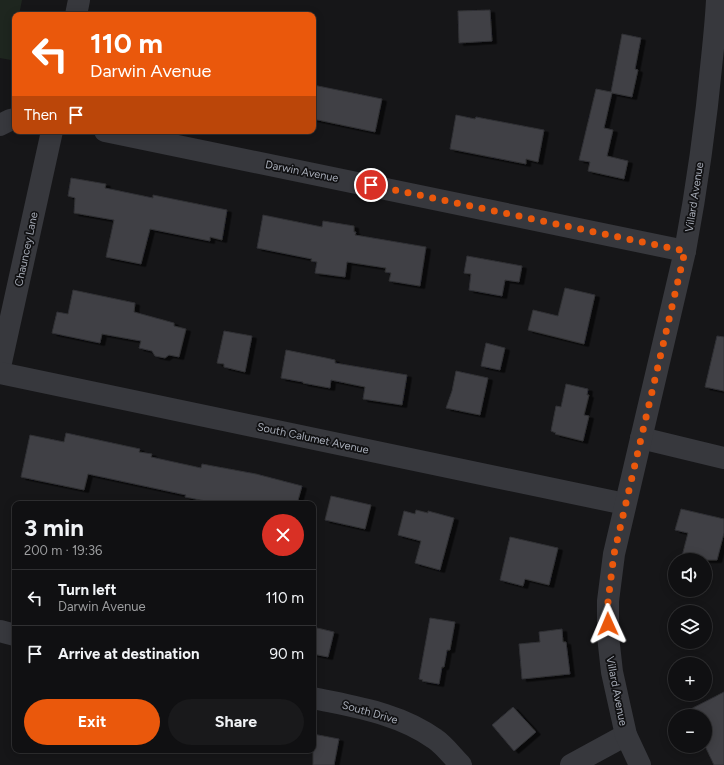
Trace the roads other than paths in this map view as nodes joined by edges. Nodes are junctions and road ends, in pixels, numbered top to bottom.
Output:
1 (79, 0) edge
2 (717, 0) edge
3 (77, 12) edge
4 (717, 76) edge
5 (12, 120) edge
6 (0, 125) edge
7 (51, 134) edge
8 (120, 134) edge
9 (685, 251) junction
10 (0, 367) edge
11 (0, 373) edge
12 (641, 438) junction
13 (724, 458) edge
14 (626, 504) junction
15 (0, 631) edge
16 (12, 634) edge
17 (316, 699) edge
18 (626, 735) junction
19 (461, 765) edge
20 (571, 765) edge
21 (640, 765) edge

1 - 3 street
2 - 4 street, Villard Avenue
4 - 9 street, Villard Avenue
5 - 6 street
7 - 10 street, Chauncey Lane
8 - 9 street, Darwin Avenue
9 - 12 street, Villard Avenue
11 - 14 street, South Calumet Avenue
12 - 13 street
12 - 14 street, Villard Avenue
14 - 18 street, Villard Avenue
15 - 16 street
17 - 19 street, South Drive
18 - 20 street
18 - 21 street, Villard Avenue

